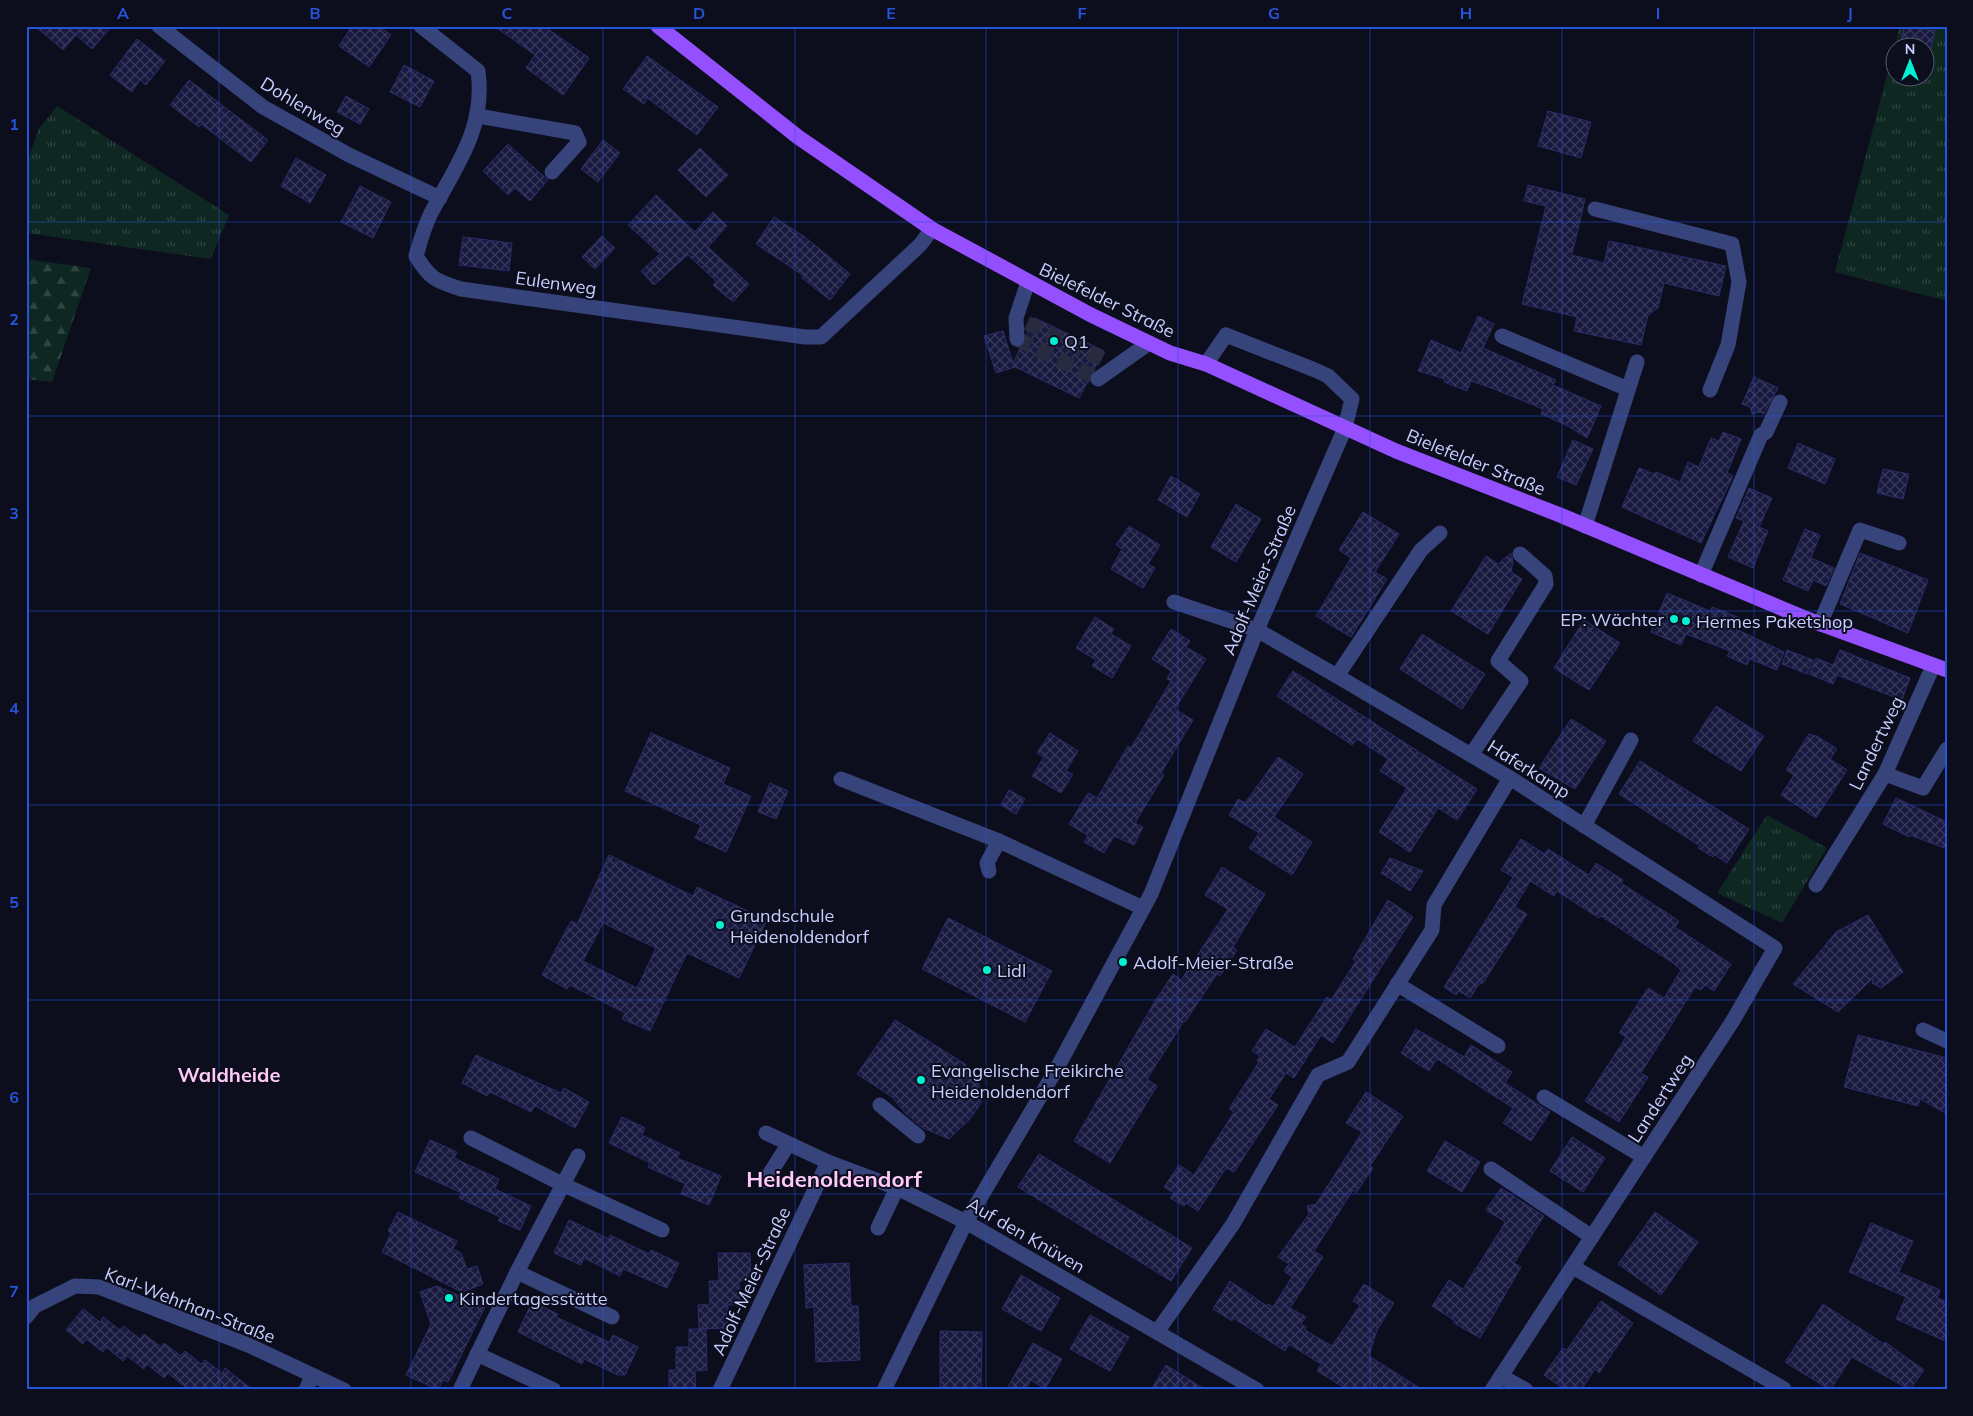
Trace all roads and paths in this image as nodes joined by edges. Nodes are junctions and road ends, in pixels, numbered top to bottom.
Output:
1 (159, 26) edge
2 (421, 26) edge
3 (658, 26) edge
4 (478, 116) junction
5 (552, 172) dead end
6 (440, 198) junction
7 (1595, 209) dead end
8 (932, 229) junction
9 (1028, 282) junction
10 (1502, 336) dead end
11 (1017, 339) dead end
12 (1149, 343) junction
13 (1102, 359) tunnel mouth
14 (1637, 362) dead end
15 (1206, 364) junction
16 (1116, 366) junction
17 (1098, 379) dead end
18 (1628, 389) junction
19 (1710, 390) dead end
20 (1780, 402) dead end
21 (1345, 428) junction
22 (1585, 526) junction
23 (1440, 533) dead end
24 (1899, 543) dead end
25 (1520, 554) dead end
26 (1701, 575) junction
27 (1174, 602) dead end
28 (1820, 624) junction
29 (1257, 630) junction
30 (1940, 668) edge
31 (1337, 676) junction
32 (1631, 740) dead end
33 (1947, 749) edge
34 (1471, 755) junction
35 (1885, 774) junction
36 (1510, 778) junction
37 (842, 779) dead end
38 (1584, 826) junction
39 (999, 841) junction
40 (989, 871) dead end
41 (1816, 885) dead end
42 (1144, 908) junction
43 (1775, 948) joint
44 (1397, 984) junction
45 (1923, 1030) dead end
46 (1947, 1041) edge
47 (1498, 1046) dead end
48 (1544, 1097) dead end
49 (880, 1105) dead end
50 (766, 1133) dead end
51 (918, 1136) dead end
52 (471, 1138) dead end
53 (788, 1145) junction
54 (578, 1156) dead end
55 (1644, 1157) junction
56 (828, 1162) junction
57 (1491, 1169) dead end
58 (765, 1181) dead end
59 (562, 1184) junction
60 (897, 1188) junction
61 (966, 1222) junction
62 (878, 1228) dead end
63 (662, 1230) dead end
64 (1592, 1237) junction
65 (1573, 1267) junction
66 (517, 1272) junction
67 (26, 1317) edge
68 (612, 1317) dead end
69 (1157, 1332) junction
70 (477, 1354) junction
71 (1501, 1376) junction
72 (309, 1383) edge
73 (343, 1389) edge
74 (1784, 1389) edge
75 (460, 1390) edge
76 (554, 1390) edge
77 (720, 1390) edge
78 (884, 1390) edge
79 (1257, 1390) edge
80 (1492, 1390) edge
81 (1526, 1390) edge

1 - 6 street, Dohlenweg
2 - 4 street, Eulenweg
3 - 8 main road, Bielefelder Straße
4 - 5 street
4 - 6 street, Eulenweg
6 - 8 street, Eulenweg
7 - 19 street
8 - 9 main road, Bielefelder Straße
9 - 11 street
9 - 12 main road, Bielefelder Straße
10 - 18 street
12 - 15 main road, Bielefelder Straße
12 - 16 street
13 - 16 street
14 - 18 street
15 - 21 main road, Bielefelder Straße
15 - 21 street, Adolf-Meier-Straße
16 - 17 street
18 - 22 street
20 - 26 street
21 - 22 main road, Bielefelder Straße
21 - 29 street, Adolf-Meier-Straße
22 - 26 main road, Bielefelder Straße
23 - 31 street
24 - 28 street
25 - 34 street
26 - 28 main road, Bielefelder Straße
27 - 29 street, Haferkamp
28 - 30 main road, Bielefelder Straße
29 - 31 street, Haferkamp
29 - 42 street, Adolf-Meier-Straße
30 - 35 street, Landertweg
31 - 34 street, Haferkamp
32 - 38 street
33 - 35 street
34 - 36 street, Haferkamp
35 - 41 street, Landertweg
36 - 38 street, Haferkamp
36 - 44 street
37 - 39 street
38 - 43 street, Haferkamp
39 - 40 street
39 - 42 street
42 - 61 street, Adolf-Meier-Straße
43 - 55 street, Landertweg
44 - 47 street
44 - 69 street
45 - 46 street
48 - 55 street
49 - 51 street
50 - 53 street, Auf den Knüven
52 - 59 street
53 - 56 street, Auf den Knüven
53 - 58 street
54 - 59 street
55 - 64 street, Landertweg
56 - 60 street, Auf den Knüven
56 - 77 street, Adolf-Meier-Straße
57 - 64 street
59 - 63 street
59 - 66 street
60 - 61 street, Auf den Knüven
60 - 62 street
61 - 69 street, Auf den Knüven
61 - 78 street, Adolf-Meier-Straße
64 - 65 street, Landertweg
65 - 71 street, Landertweg
65 - 74 street
66 - 68 street
66 - 70 street
67 - 72 street, Karl-Wehrhan-Straße
69 - 79 street, Auf den Knüven
70 - 75 street
70 - 76 street
71 - 80 street, Landertweg
71 - 81 street
72 - 73 street, Karl-Wehrhan-Straße

